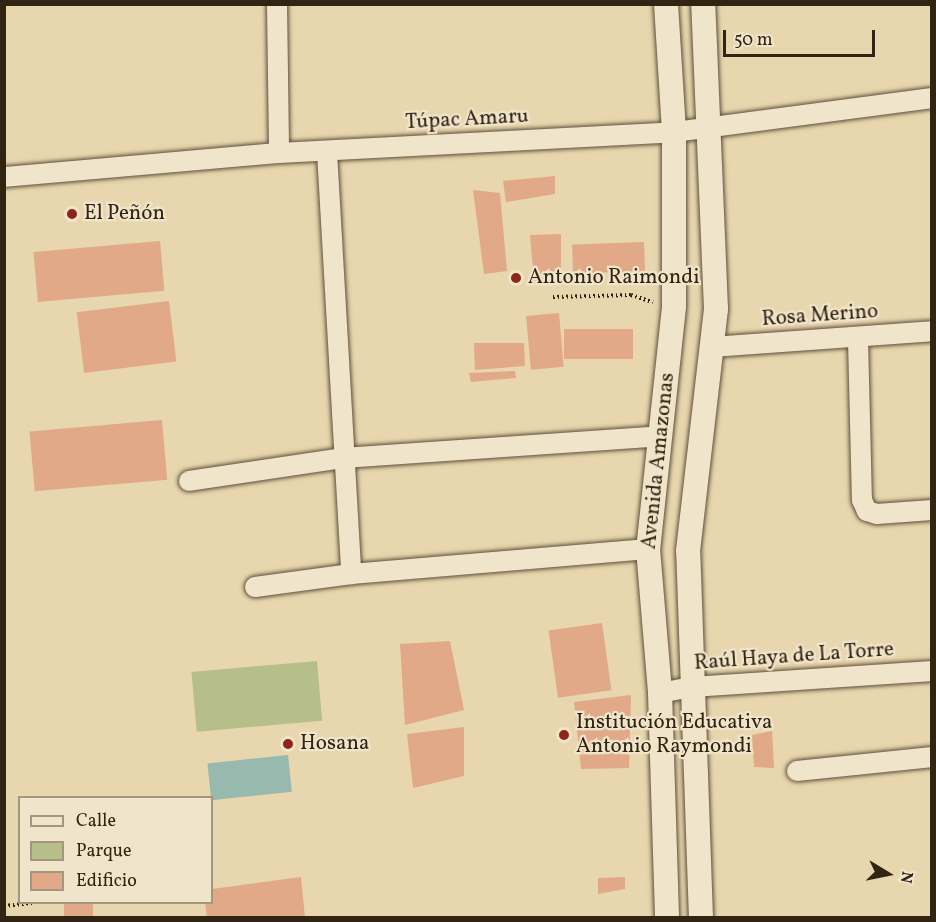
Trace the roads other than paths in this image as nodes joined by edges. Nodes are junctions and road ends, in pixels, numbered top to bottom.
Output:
1 (277, 4) edge
2 (666, 4) edge
3 (703, 4) edge
4 (932, 98) edge
5 (710, 128) junction
6 (674, 132) junction
7 (327, 152) junction
8 (279, 153) junction
9 (4, 177) edge
10 (932, 331) edge
11 (858, 339) junction
12 (711, 347) junction
13 (661, 435) junction
14 (342, 458) junction
15 (189, 481) dead end
16 (932, 510) edge
17 (648, 549) junction
18 (351, 574) junction
19 (255, 586) dead end
20 (932, 671) edge
21 (692, 687) junction
22 (660, 693) junction
23 (932, 758) edge
24 (797, 771) dead end
25 (667, 918) edge
26 (701, 918) edge

1 - 8 street
2 - 6 street, Avenida Amazonas
3 - 5 street, Avenida Amazonas
4 - 5 street, Túpac Amaru
5 - 6 street, Túpac Amaru
5 - 12 street, Avenida Amazonas
6 - 7 street, Túpac Amaru
6 - 13 street, Avenida Amazonas
7 - 8 street, Túpac Amaru
7 - 14 street
8 - 9 street, Túpac Amaru
10 - 11 street, Rosa Merino
11 - 12 street, Rosa Merino
11 - 16 street
12 - 21 street, Avenida Amazonas
13 - 14 street
13 - 17 street, Avenida Amazonas
14 - 15 street
14 - 18 street
17 - 18 street
17 - 22 street, Avenida Amazonas
18 - 19 street
20 - 21 street, Raúl Haya de La Torre
21 - 22 street, Raúl Haya de La Torre
21 - 26 street, Avenida Amazonas
22 - 25 street, Avenida Amazonas
23 - 24 street

